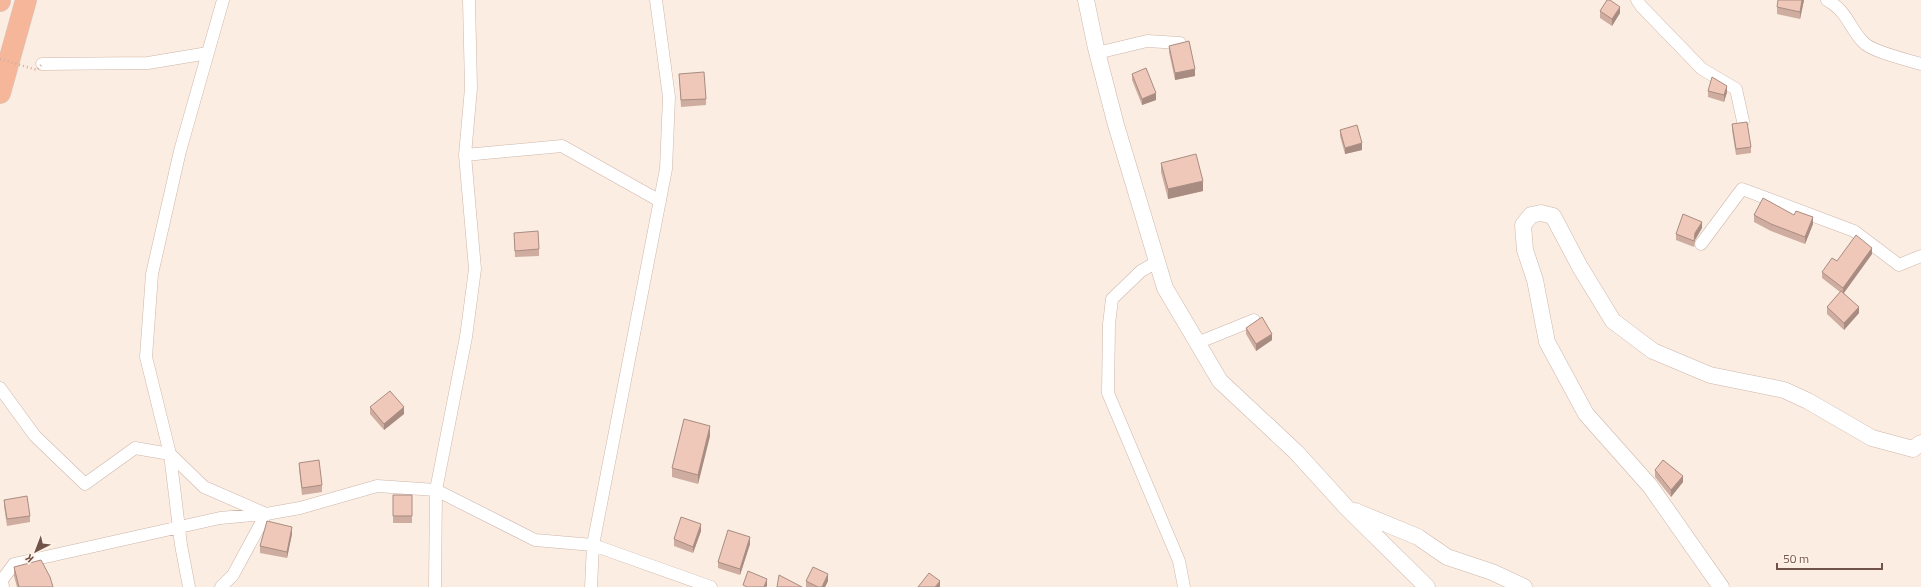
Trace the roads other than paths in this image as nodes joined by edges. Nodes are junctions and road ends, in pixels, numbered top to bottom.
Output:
1 (26, 0) edge
2 (223, 0) edge
3 (469, 0) edge
4 (656, 0) edge
5 (1086, 0) edge
6 (1637, 0) edge
7 (1827, 0) edge
8 (1180, 43) edge
9 (208, 53) junction
10 (1097, 53) junction
11 (42, 64) road end
12 (1921, 64) edge
13 (0, 93) edge
14 (1743, 121) edge
15 (465, 155) junction
16 (660, 201) junction
17 (1701, 244) dead end
18 (1921, 256) edge
19 (1157, 262) junction
20 (1254, 320) dead end
21 (1197, 343) junction
22 (0, 388) edge
23 (1921, 443) edge
24 (170, 454) junction
25 (436, 490) junction
26 (1346, 507) junction
27 (266, 514) junction
28 (178, 527) junction
29 (593, 545) junction
30 (3, 587) edge
31 (189, 587) edge
32 (221, 587) edge
33 (435, 587) edge
34 (591, 587) edge
35 (711, 587) edge
36 (1184, 587) edge
37 (1427, 587) edge
38 (1524, 587) edge
39 (1721, 587) edge

1 - 13 highway
2 - 9 street
3 - 15 street
4 - 16 street
5 - 10 street
6 - 14 street
7 - 12 street
8 - 10 street
9 - 11 street
9 - 24 street
10 - 19 street
15 - 16 street
15 - 25 street
16 - 29 street
17 - 18 street
19 - 21 street
19 - 36 street
20 - 21 street
21 - 26 street
22 - 24 street
23 - 39 street
24 - 27 street
24 - 28 street
25 - 27 street
25 - 29 street
25 - 33 street
26 - 37 street
26 - 38 street
27 - 28 street
27 - 32 street
28 - 30 street
28 - 31 street
29 - 34 street
29 - 35 street

